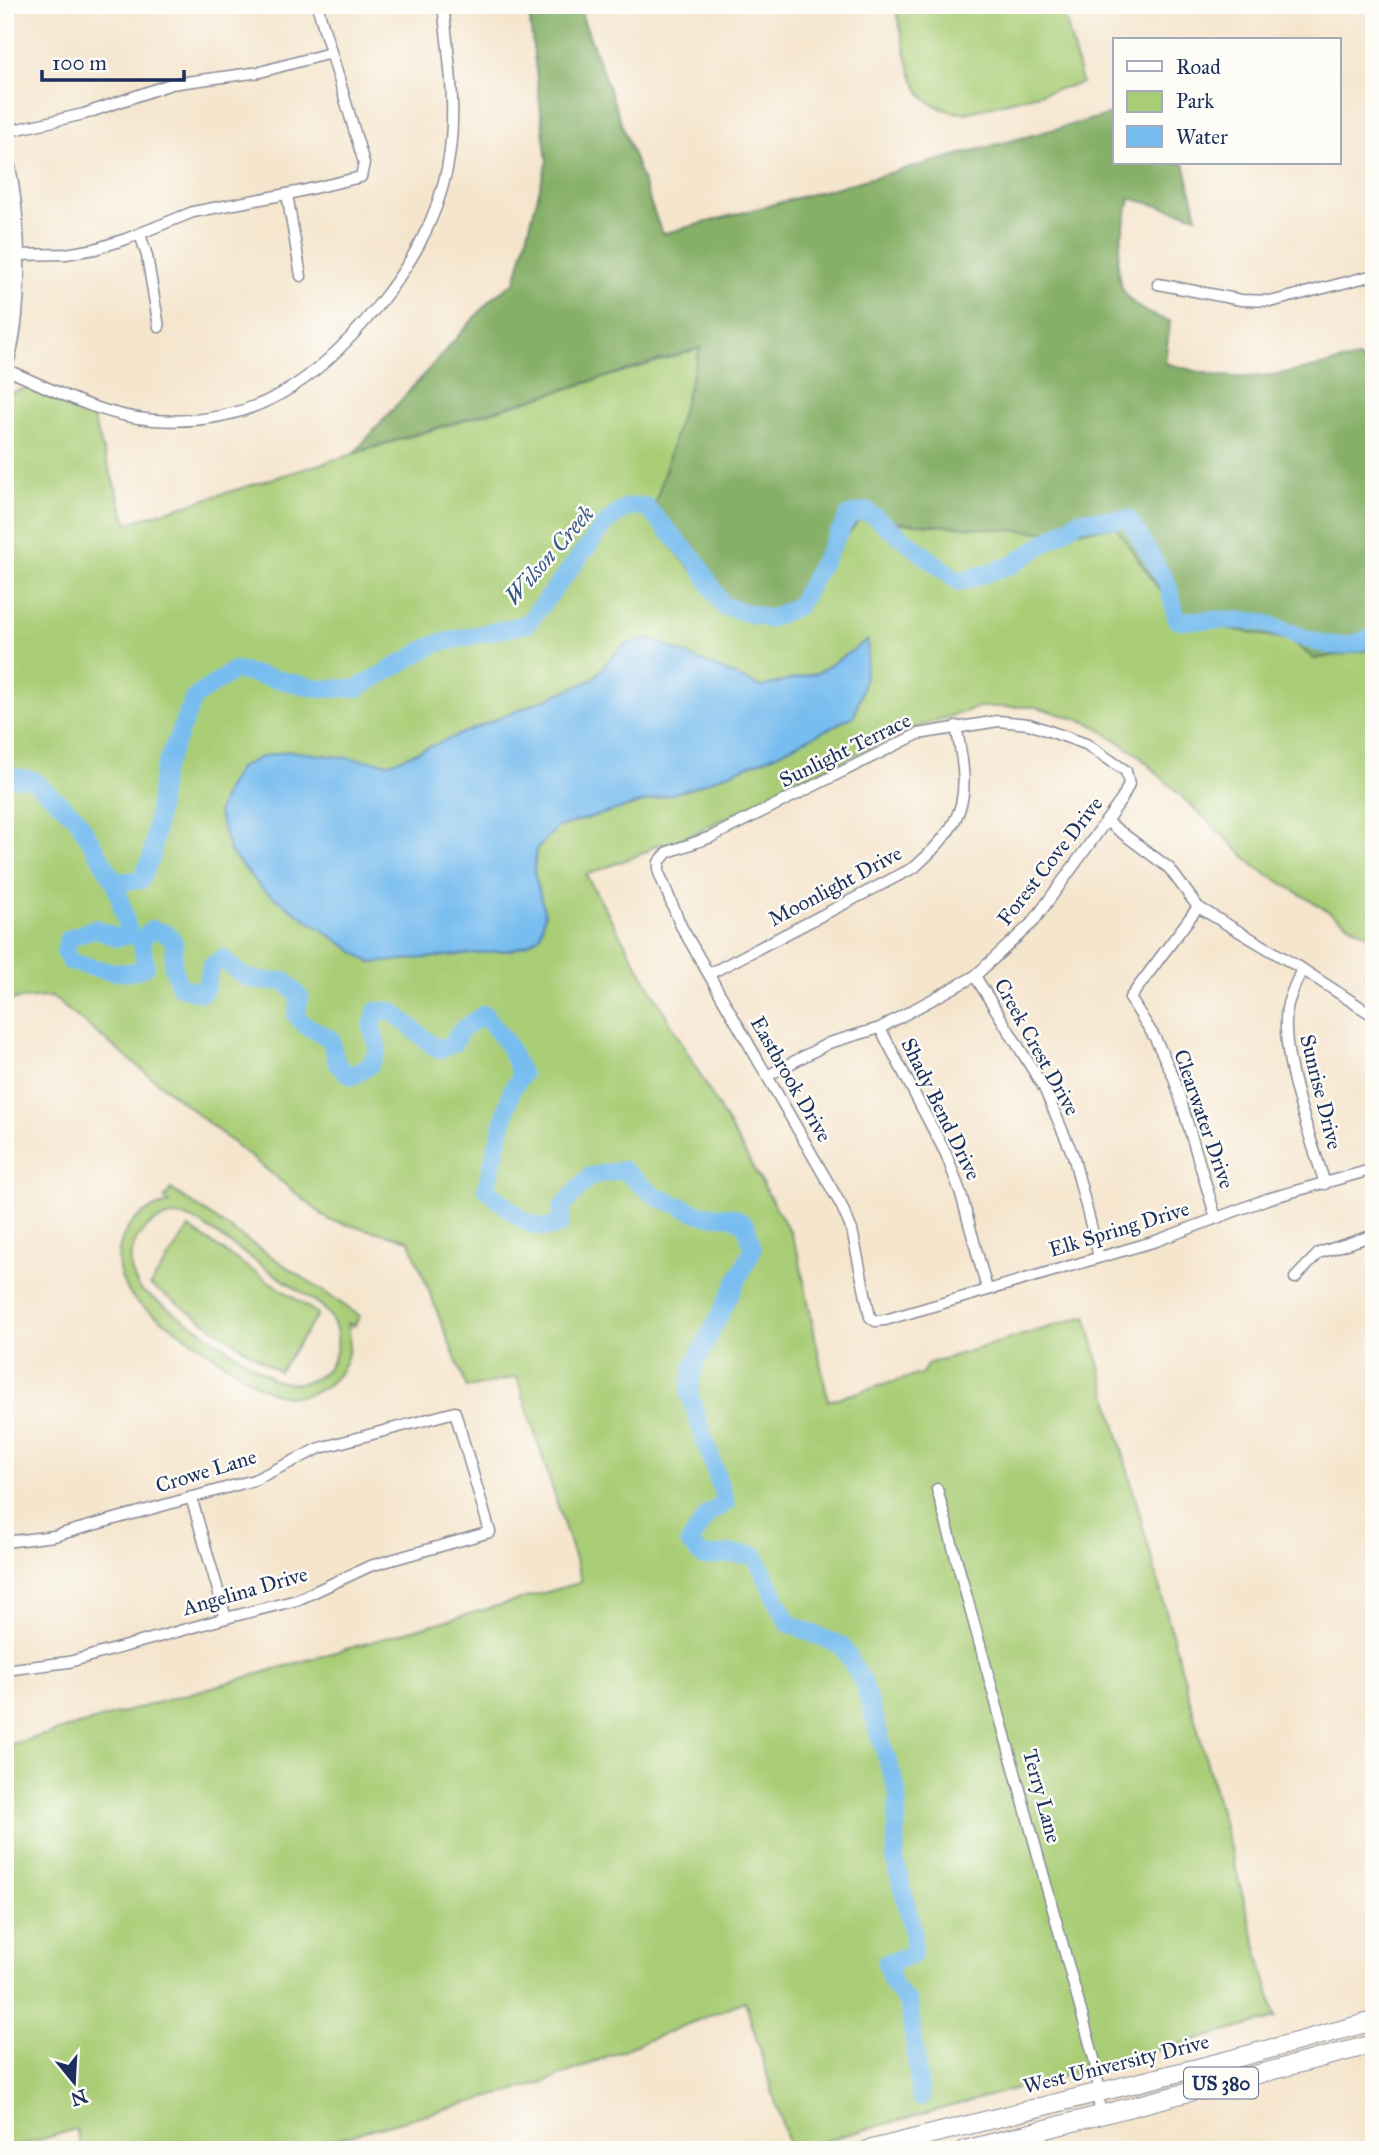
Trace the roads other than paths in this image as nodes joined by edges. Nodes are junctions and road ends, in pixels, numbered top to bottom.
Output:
1 (317, 5) edge
2 (443, 5) edge
3 (330, 53) junction
4 (5, 132) edge
5 (5, 148) edge
6 (287, 194) junction
7 (140, 234) junction
8 (17, 255) junction
9 (1374, 275) edge
10 (301, 276) dead end
11 (1158, 284) dead end
12 (159, 327) dead end
13 (6, 369) edge
14 (956, 726) junction
15 (1129, 777) joint
16 (1106, 821) junction
17 (659, 862) joint
18 (1198, 907) junction
19 (1302, 969) junction
20 (709, 974) junction
21 (975, 976) junction
22 (1374, 1016) edge
23 (880, 1028) junction
24 (767, 1076) junction
25 (1374, 1169) edge
26 (1325, 1184) junction
27 (1216, 1218) junction
28 (1374, 1235) edge
29 (1099, 1257) junction
30 (1295, 1278) dead end
31 (987, 1289) junction
32 (875, 1321) joint
33 (937, 1489) dead end
34 (191, 1497) junction
35 (490, 1532) joint
36 (5, 1542) edge
37 (226, 1618) junction
38 (5, 1670) edge
39 (1374, 2021) edge
40 (1374, 2044) edge
41 (1100, 2091) junction
42 (1099, 2115) junction
43 (868, 2150) edge
44 (965, 2150) edge

1 - 3 street
2 - 13 street
3 - 4 street
3 - 6 street
5 - 8 street
6 - 7 street
6 - 10 street
7 - 8 street
7 - 12 street
8 - 13 street
9 - 11 street
14 - 15 street, Sunlight Terrace
14 - 17 street, Sunlight Terrace
14 - 20 street, Moonlight Drive
15 - 16 street, Forest Cove Drive
16 - 18 street
16 - 21 street, Forest Cove Drive
17 - 20 street, Eastbrook Drive
18 - 19 street
18 - 27 street, Clearwater Drive
19 - 22 street
19 - 26 street, Sunrise Drive
20 - 24 street, Eastbrook Drive
21 - 23 street, Forest Cove Drive
21 - 29 street, Creek Crest Drive
23 - 24 street, Forest Cove Drive
23 - 31 street, Shady Bend Drive
24 - 32 street, Eastbrook Drive
25 - 26 street, Elk Spring Drive
26 - 27 street, Elk Spring Drive
27 - 29 street, Elk Spring Drive
28 - 30 street
29 - 31 street, Elk Spring Drive
31 - 32 street, Elk Spring Drive
33 - 41 street, Terry Lane
34 - 35 street, Crowe Lane
34 - 36 street, Crowe Lane
34 - 37 street
35 - 37 street, Angelina Drive
37 - 38 street, Angelina Drive
39 - 41 highway, West University Drive / US 380
40 - 42 highway, West University Drive / US 380
41 - 42 street, Terry Lane
41 - 43 highway, West University Drive / US 380
42 - 44 highway, West University Drive / US 380

